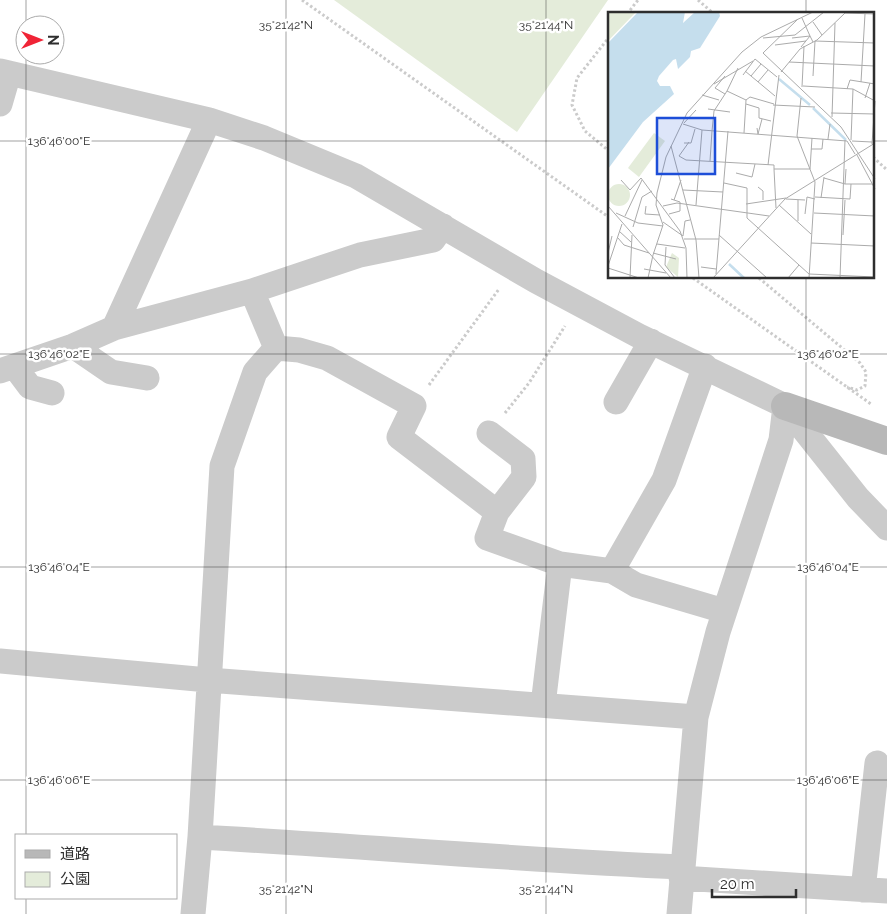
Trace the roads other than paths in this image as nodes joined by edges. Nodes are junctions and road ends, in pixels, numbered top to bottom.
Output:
1 (5, 72) edge
2 (0, 104) edge
3 (209, 120) junction
4 (443, 226) junction
5 (252, 291) junction
6 (114, 328) junction
7 (651, 341) junction
8 (73, 346) junction
9 (276, 348) junction
10 (705, 366) junction
11 (8, 369) edge
12 (147, 378) dead end
13 (52, 393) dead end
14 (616, 402) dead end
15 (785, 406) junction
16 (489, 433) road end
17 (887, 442) edge
18 (497, 512) junction
19 (887, 528) edge
20 (560, 564) junction
21 (612, 571) junction
22 (724, 611) junction
23 (0, 661) edge
24 (208, 680) junction
25 (543, 705) junction
26 (696, 717) junction
27 (877, 763) dead end
28 (200, 837) junction
29 (682, 873) junction
30 (875, 891) edge
31 (193, 914) edge
32 (679, 914) edge

1 - 2 street
1 - 3 street
3 - 4 street
3 - 6 street
4 - 5 street
4 - 7 street
5 - 6 street
5 - 9 street
6 - 8 street
7 - 10 street
7 - 14 street
8 - 11 street
8 - 12 street
9 - 18 street
9 - 24 street
10 - 15 street
10 - 21 street
11 - 13 street
15 - 17 street
15 - 19 street
15 - 22 street
16 - 18 street
18 - 20 street
20 - 21 street
20 - 25 street
21 - 22 street
22 - 26 street
23 - 24 street
24 - 25 street
24 - 28 street
25 - 26 street
26 - 29 street
27 - 30 street
28 - 29 street
28 - 31 street
29 - 30 street
29 - 32 street

